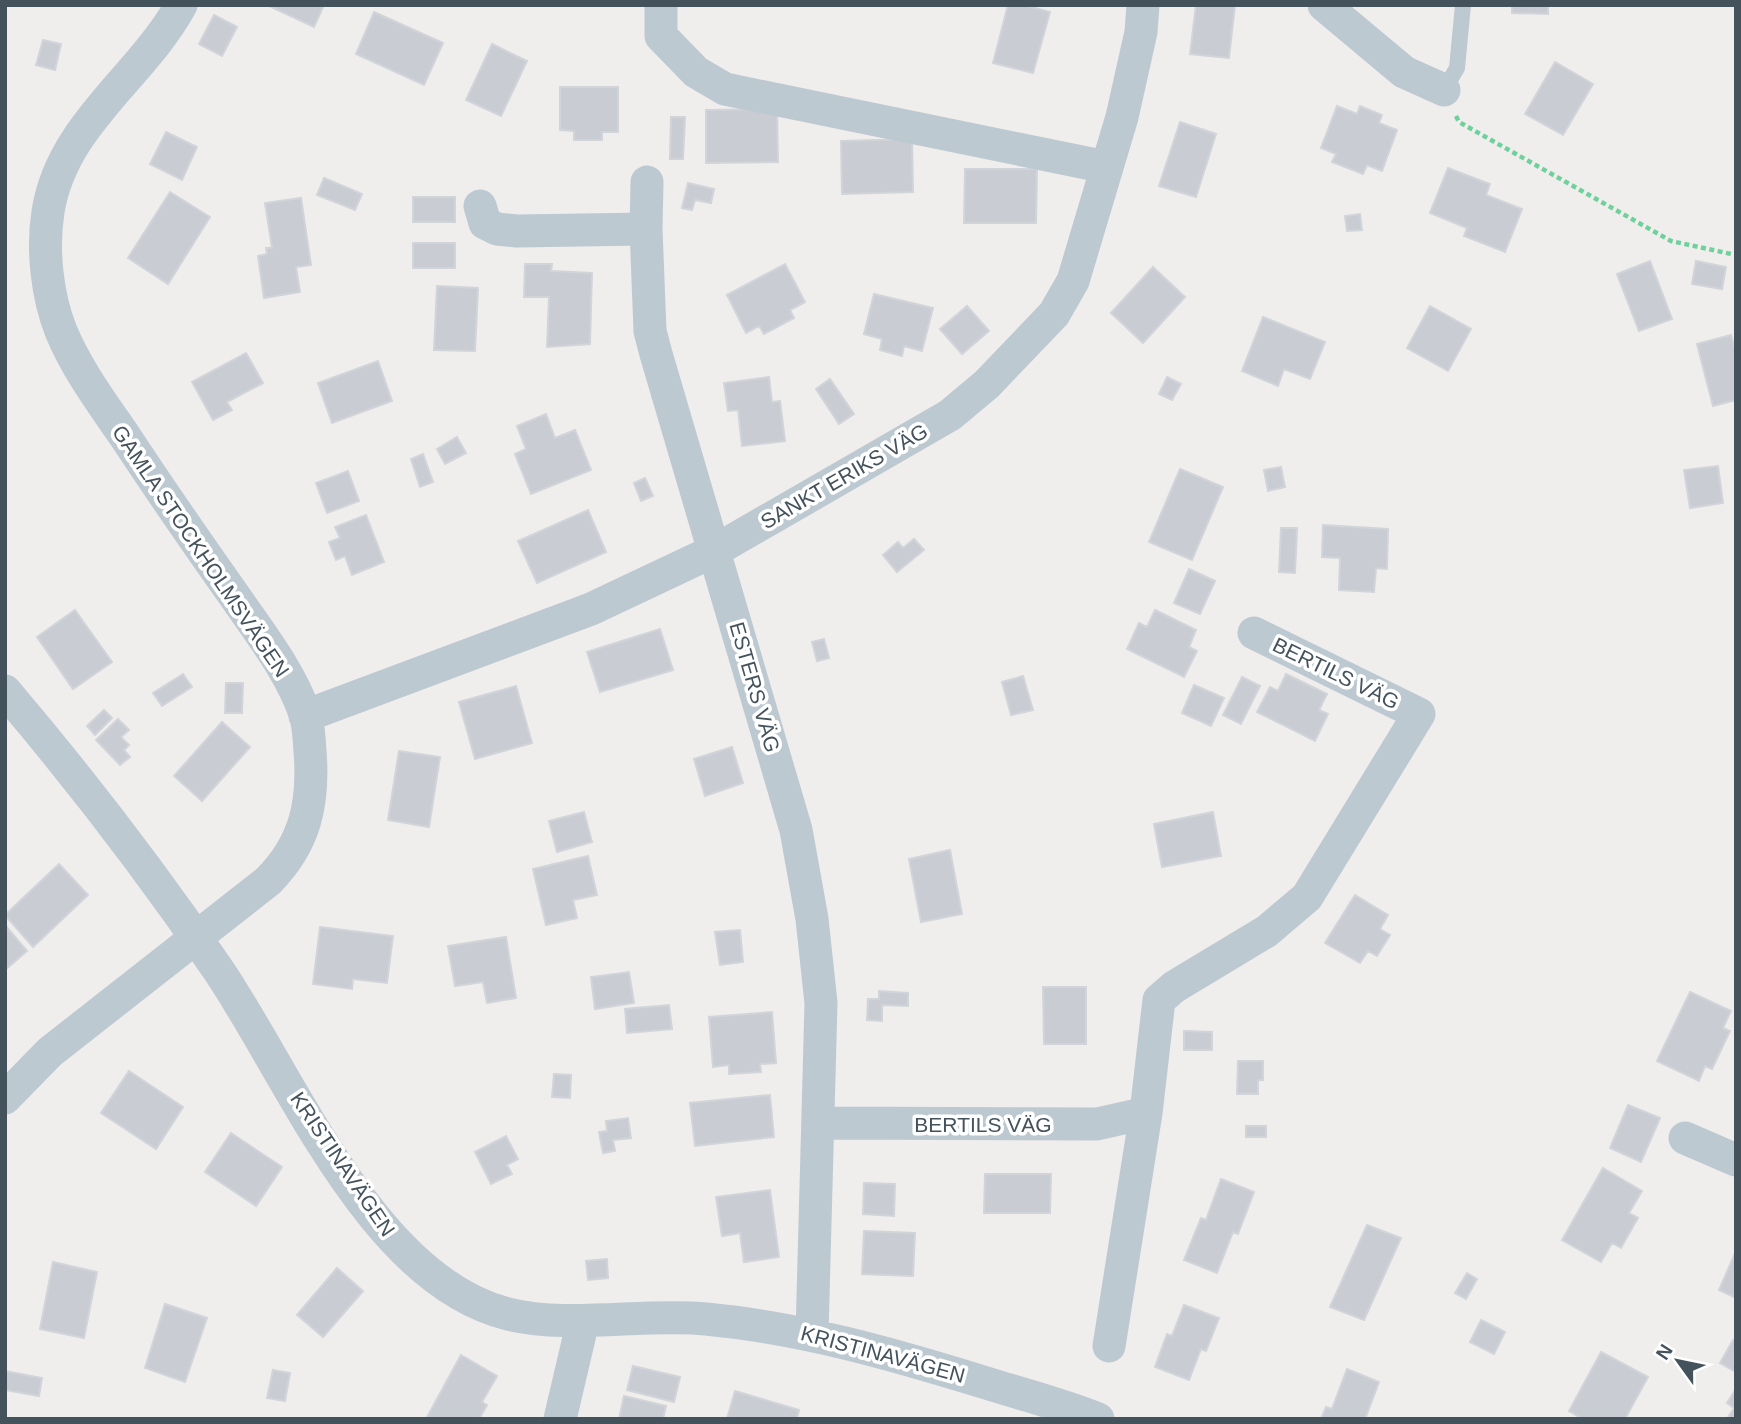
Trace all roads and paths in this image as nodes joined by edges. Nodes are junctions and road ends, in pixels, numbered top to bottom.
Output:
1 (181, 5) edge
2 (1143, 5) edge
3 (1464, 5) edge
4 (1325, 6) edge
5 (661, 21) edge
6 (1444, 90) junction
7 (1106, 167) junction
8 (647, 182) dead end
9 (480, 206) dead end
10 (646, 229) junction
11 (1736, 254) edge
12 (716, 550) junction
13 (1254, 633) dead end
14 (5, 691) edge
15 (305, 716) junction
16 (196, 937) junction
17 (5, 1098) edge
18 (1146, 1113) junction
19 (818, 1123) junction
20 (1685, 1138) dead end
21 (1736, 1160) edge
22 (583, 1321) junction
23 (812, 1334) junction
24 (1109, 1346) dead end
25 (560, 1419) edge
26 (1098, 1419) edge

1 - 15 street, GAMLA STOCKHOLMSVÄGEN
2 - 7 street, SANKT ERIKS VÄG
3 - 6 lane
4 - 6 street
5 - 7 street
6 - 11 path
7 - 12 street, SANKT ERIKS VÄG
8 - 10 street, ESTERS VÄG
9 - 10 street
10 - 12 street, ESTERS VÄG
12 - 15 street, SANKT ERIKS VÄG
12 - 19 street, ESTERS VÄG
13 - 18 street, BERTILS VÄG
14 - 16 street, KRISTINAVÄGEN
15 - 16 street, GAMLA STOCKHOLMSVÄGEN
16 - 17 street, GAMLA STOCKHOLMSVÄGEN
16 - 22 street, KRISTINAVÄGEN
18 - 19 street, BERTILS VÄG
18 - 24 street
19 - 23 street, ESTERS VÄG
20 - 21 street
22 - 23 street, KRISTINAVÄGEN
22 - 25 street
23 - 26 street, KRISTINAVÄGEN

